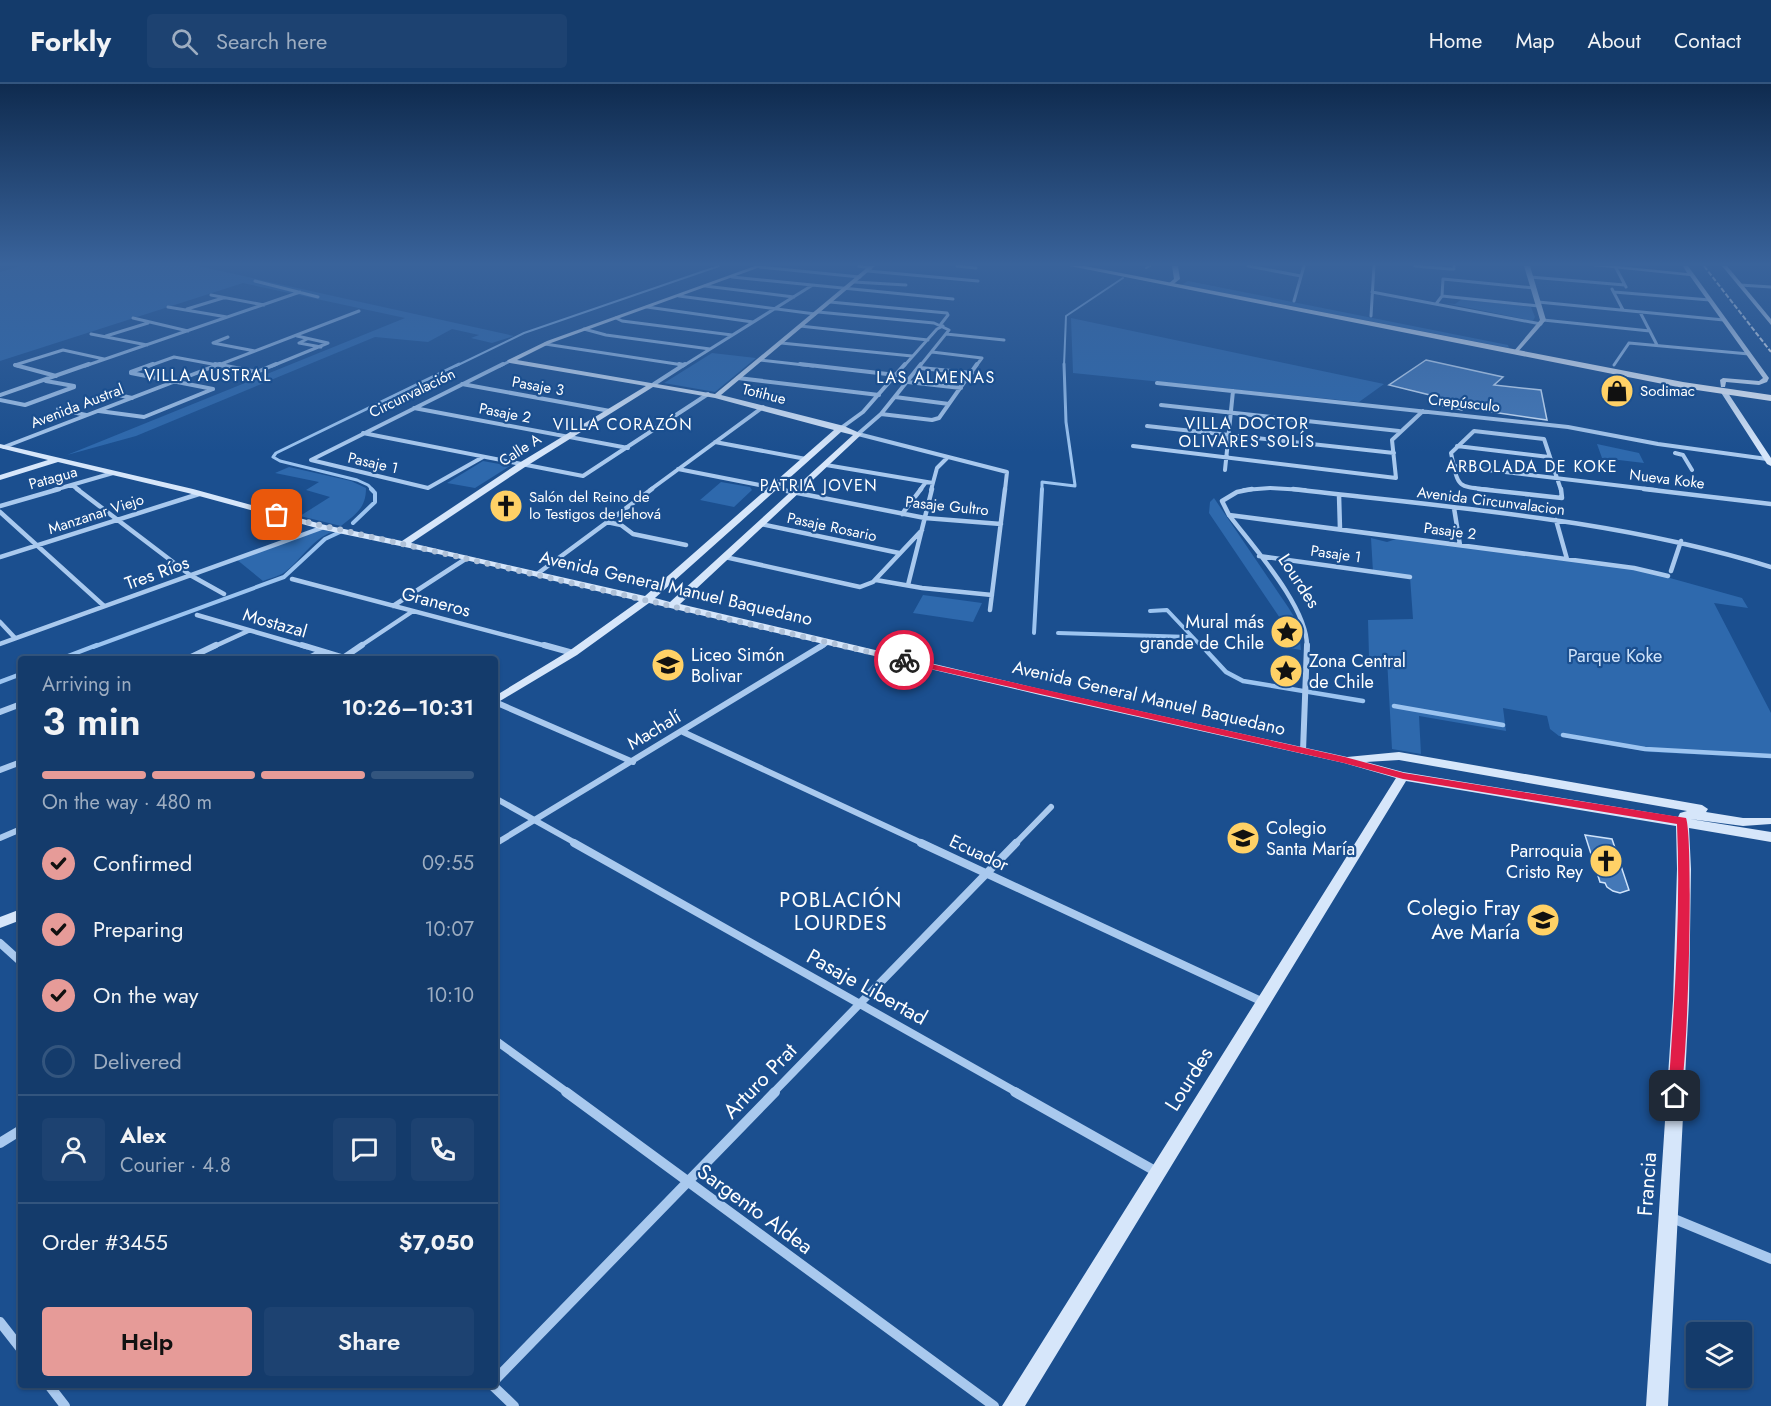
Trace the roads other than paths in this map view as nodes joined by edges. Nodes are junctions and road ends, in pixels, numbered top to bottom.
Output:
1 (131, 328) edge
2 (174, 328) edge
3 (198, 328) edge
4 (316, 328) edge
5 (588, 328) edge
6 (674, 328) edge
7 (744, 328) edge
8 (798, 328) edge
9 (815, 328) edge
10 (938, 328) edge
11 (946, 328) edge
12 (1411, 328) edge
13 (1423, 328) edge
14 (1537, 328) edge
15 (1616, 328) edge
16 (1620, 328) junction
17 (1648, 328) edge
18 (1730, 328) edge
19 (584, 329) junction
20 (189, 331) junction
21 (1650, 331) junction
22 (91, 334) dead end
23 (946, 334) junction
24 (732, 335) junction
25 (106, 336) junction
26 (295, 336) junction
27 (228, 337) dead end
28 (308, 338) junction
29 (928, 340) junction
30 (1004, 340) dead end
31 (781, 343) junction
32 (1629, 343) junction
33 (545, 344) junction
34 (148, 345) junction
35 (1658, 345) junction
36 (319, 348) junction
37 (710, 349) junction
38 (1519, 349) junction
39 (255, 351) junction
40 (932, 352) junction
41 (1749, 354) junction
42 (912, 356) junction
43 (105, 359) junction
44 (760, 360) junction
45 (510, 361) junction
46 (217, 365) junction
47 (684, 365) junction
48 (1614, 365) junction
49 (920, 368) junction
50 (972, 373) junction
51 (896, 375) junction
52 (57, 376) junction
53 (738, 378) junction
54 (43, 380) junction
55 (175, 381) junction
56 (908, 382) junction
57 (1157, 383) dead end
58 (462, 384) junction
59 (654, 384) junction
60 (961, 388) junction
61 (1724, 388) junction
62 (1233, 391) junction
63 (105, 392) dead end
64 (1771, 392) edge
65 (879, 394) junction
66 (712, 395) junction
67 (0, 397) edge
68 (895, 397) junction
69 (133, 398) junction
70 (1771, 398) edge
71 (949, 404) junction
72 (1161, 405) dead end
73 (763, 407) junction
74 (413, 408) junction
75 (58, 409) dead end
76 (99, 411) junction
77 (610, 411) junction
78 (1423, 411) junction
79 (1231, 412) junction
80 (881, 414) junction
81 (87, 415) junction
82 (1147, 426) dead end
83 (841, 428) junction
84 (1399, 431) junction
85 (363, 433) junction
86 (858, 434) junction
87 (1229, 435) junction
88 (567, 437) junction
89 (716, 442) junction
90 (2, 446) edge
91 (1133, 446) dead end
92 (1458, 446) junction
93 (1672, 446) junction
94 (628, 448) junction
95 (1394, 453) junction
96 (1675, 453) junction
97 (483, 457) junction
98 (948, 457) junction
99 (1548, 457) junction
100 (313, 458) joint
101 (1227, 458) junction
102 (59, 459) junction
103 (806, 459) junction
104 (1678, 460) dead end
105 (1769, 461) edge
106 (522, 465) junction
107 (826, 465) junction
108 (1454, 466) junction
109 (678, 469) junction
110 (1225, 470) dead end
111 (1692, 470) dead end
112 (113, 472) junction
113 (0, 478) edge
114 (1556, 478) junction
115 (926, 482) junction
116 (933, 483) junction
117 (72, 484) junction
118 (772, 487) junction
119 (795, 492) junction
120 (199, 494) junction
121 (1340, 495) junction
122 (1771, 504) edge
123 (0, 506) edge
124 (1454, 508) junction
125 (0, 512) edge
126 (902, 514) junction
127 (1229, 515) junction
128 (925, 518) junction
129 (117, 520) junction
130 (1556, 520) junction
131 (607, 522) junction
132 (761, 524) junction
133 (1001, 524) junction
134 (324, 527) junction
135 (1340, 529) junction
136 (922, 530) junction
137 (1681, 541) junction
138 (403, 544) junction
139 (37, 545) junction
140 (686, 545) dead end
141 (1461, 545) junction
142 (899, 553) junction
143 (1259, 556) junction
144 (0, 557) edge
145 (725, 557) junction
146 (467, 558) junction
147 (1568, 559) junction
148 (1771, 567) edge
149 (1671, 571) dead end
150 (537, 574) junction
151 (190, 575) junction
152 (1668, 576) dead end
153 (1410, 577) dead end
154 (292, 579) dead end
155 (876, 580) junction
156 (908, 585) junction
157 (225, 594) dead end
158 (992, 595) junction
159 (647, 600) junction
160 (104, 606) junction
161 (393, 606) junction
162 (672, 606) junction
163 (990, 610) dead end
164 (413, 611) junction
165 (197, 615) dead end
166 (0, 622) edge
167 (248, 631) junction
168 (15, 638) junction
169 (827, 643) junction
170 (0, 644) edge
171 (321, 652) junction
172 (573, 653) junction
173 (193, 656) edge
174 (313, 656) edge
175 (336, 656) edge
176 (347, 656) edge
177 (498, 699) edge
178 (498, 702) edge
179 (18, 705) edge
180 (0, 712) edge
181 (683, 732) junction
182 (1302, 751) junction
183 (1345, 760) junction
184 (633, 762) junction
185 (18, 763) edge
186 (0, 770) edge
187 (1403, 776) junction
188 (498, 800) edge
189 (1051, 807) dead end
190 (535, 820) junction
191 (1682, 821) junction
192 (1769, 821) edge
193 (18, 830) edge
194 (1771, 837) edge
195 (0, 838) edge
196 (498, 842) edge
197 (987, 873) junction
198 (18, 915) edge
199 (0, 923) edge
200 (0, 943) edge
201 (18, 959) edge
202 (1263, 1002) junction
203 (859, 1004) junction
204 (498, 1042) edge
205 (18, 1132) edge
206 (0, 1143) edge
207 (1157, 1173) junction
208 (687, 1182) junction
209 (1667, 1216) junction
210 (1771, 1259) edge
211 (0, 1322) edge
212 (18, 1345) edge
213 (498, 1377) edge
214 (51, 1388) edge
215 (495, 1388) edge
216 (65, 1406) edge
217 (514, 1406) edge
218 (994, 1406) edge
219 (1013, 1406) edge
220 (1657, 1406) edge

1 - 25 street
2 - 20 street
3 - 20 street
4 - 26 street, Avenida Austral
5 - 19 street, Circunvalación
6 - 24 street
7 - 24 street
8 - 31 street
9 - 29 street
10 - 29 street
11 - 23 street
12 - 38 main road
13 - 38 main road
14 - 38 street
15 - 16 street
16 - 21 street
16 - 32 street
17 - 21 street
18 - 41 street
19 - 33 street, Circunvalación
19 - 37 street
20 - 34 street
21 - 35 street
22 - 25 street
23 - 30 street
23 - 40 street
24 - 37 street
25 - 34 street
26 - 28 street
26 - 39 street, Avenida Austral
27 - 39 street
28 - 36 street
28 - 36 street
29 - 42 street
31 - 42 street
31 - 44 street
32 - 35 street
32 - 48 street
33 - 45 street, Circunvalación
33 - 47 street
34 - 43 street
35 - 41 street
36 - 46 street
37 - 47 street
38 - 48 main road
38 - 61 main road
39 - 46 street, Avenida Austral
40 - 49 street
40 - 50 street
41 - 61 street
42 - 51 street
43 - 52 street
43 - 52 street
44 - 51 street
44 - 53 street
45 - 58 street, Circunvalación
45 - 59 street, Totihue
46 - 55 street, Avenida Austral
46 - 55 street
47 - 59 street
48 - 61 main road
49 - 50 street
49 - 56 street
50 - 60 street
51 - 65 street
52 - 54 street
53 - 65 street
53 - 66 street
54 - 67 street
54 - 67 street
55 - 69 street, Avenida Austral
55 - 76 street
56 - 60 street
56 - 68 street
57 - 62 street, Crepúsculo
58 - 74 street, Circunvalación
58 - 77 street, Pasaje 3
59 - 66 street, Totihue
59 - 77 street, Calle A
60 - 71 street
61 - 64 main road
61 - 70 main road
61 - 105 street
62 - 78 street, Crepúsculo
62 - 79 street
63 - 69 street
65 - 83 street
66 - 73 street, Totihue
66 - 94 street
68 - 71 street
68 - 80 street
69 - 76 street, Avenida Austral
71 - 80 street
72 - 79 street
73 - 83 street, Totihue
73 - 89 street
74 - 85 street, Circunvalación
74 - 88 street, Pasaje 2
75 - 81 street
76 - 81 street, Avenida Austral
77 - 88 street, Calle A
78 - 84 street
78 - 93 street, Crepúsculo
79 - 84 street
79 - 87 street
80 - 86 street
81 - 90 street, Avenida Austral
82 - 87 street
83 - 86 street, Totihue
83 - 103 street
84 - 95 street
85 - 97 street
85 - 100 street, Circunvalación
86 - 98 street, Totihue
86 - 107 street
87 - 95 street
87 - 101 street
88 - 94 street, Pasaje 2
88 - 106 street, Calle A
89 - 103 street
89 - 109 street
90 - 102 street, Avenida General Manuel Baquedano
91 - 101 street
92 - 99 street
92 - 99 street
92 - 108 street
93 - 96 street
93 - 105 street, Crepúsculo
94 - 106 street
95 - 101 street
96 - 104 street
96 - 111 street
97 - 100 street, Pasaje 1
97 - 106 street
98 - 116 street
98 - 133 street, Totihue
99 - 114 street
101 - 110 street
102 - 112 street, Avenida General Manuel Baquedano
102 - 113 street
103 - 118 street
106 - 138 street, Calle A
107 - 115 street
107 - 119 street
108 - 114 street, Nueva Koke
108 - 114 street
109 - 118 street, Pasaje Gultro
109 - 131 street
112 - 117 street, Patagua
112 - 120 street, Avenida General Manuel Baquedano
114 - 122 street, Nueva Koke
115 - 116 street
115 - 126 street
116 - 128 street
117 - 123 street, Patagua
117 - 129 street
118 - 119 street, Pasaje Gultro
118 - 159 street
119 - 126 street, Pasaje Gultro
119 - 132 street
120 - 129 street, Manzanar Viejo
120 - 134 street, Avenida General Manuel Baquedano
121 - 124 street, Avenida Circunvalacion
121 - 127 street, Avenida Circunvalacion
121 - 135 street
124 - 130 street, Avenida Circunvalacion
124 - 141 street
125 - 139 street
126 - 128 street, Pasaje Gultro
127 - 135 street, Pasaje 2
127 - 143 street, Lourdes
128 - 133 street, Pasaje Gultro
128 - 136 street
129 - 139 street, Manzanar Viejo
129 - 151 street
130 - 137 street, Avenida Circunvalacion
130 - 147 street
131 - 140 street
131 - 150 street
132 - 142 street, Pasaje Rosario
132 - 145 street
133 - 158 street
134 - 138 street, Avenida General Manuel Baquedano
134 - 151 street, Tres Ríos
135 - 141 street, Pasaje 2
136 - 142 street
136 - 156 street
137 - 148 street, Avenida Circunvalacion
137 - 149 street
138 - 146 street, Avenida General Manuel Baquedano
139 - 144 street, Manzanar Viejo
139 - 160 street
141 - 147 street, Pasaje 2
142 - 155 street
143 - 153 street, Pasaje 1
143 - 182 street, Lourdes
145 - 155 street
145 - 162 street
146 - 150 street, Avenida General Manuel Baquedano
146 - 161 street
147 - 152 street, Pasaje 2
150 - 159 street, Avenida General Manuel Baquedano
151 - 157 street
151 - 160 street, Tres Ríos
154 - 161 street, Graneros
155 - 156 street
156 - 158 street
158 - 163 street
159 - 162 street, Avenida General Manuel Baquedano
159 - 172 street
160 - 168 street, Tres Ríos
161 - 164 street, Graneros
162 - 169 street, Avenida General Manuel Baquedano
164 - 172 street, Graneros
164 - 176 street
165 - 167 street, Mostazal
166 - 168 street
167 - 171 street, Mostazal
167 - 173 street
168 - 170 street, Tres Ríos
169 - 181 street, Machalí
169 - 182 street, Avenida General Manuel Baquedano
171 - 174 street
171 - 175 street, Mostazal
172 - 177 street
178 - 184 street
179 - 180 street
181 - 184 street, Machalí
181 - 197 street, Ecuador
182 - 183 street, Avenida General Manuel Baquedano
183 - 187 street, Avenida General Manuel Baquedano
183 - 192 street, Avenida General Manuel Baquedano
184 - 190 street, Machalí
185 - 186 street
187 - 191 street, Avenida General Manuel Baquedano
187 - 202 street, Lourdes
188 - 190 street, Pasaje Libertad
189 - 197 street, Arturo Prat
190 - 196 street, Machalí
190 - 203 street, Pasaje Libertad
191 - 192 street, Avenida General Manuel Baquedano
191 - 194 street, Avenida General Manuel Baquedano
191 - 209 street, Francia
193 - 195 street
197 - 202 street, Ecuador
197 - 203 street, Arturo Prat
198 - 199 street
200 - 201 street
202 - 207 street, Lourdes
203 - 207 street, Pasaje Libertad
203 - 208 street, Arturo Prat
204 - 208 street, Sargento Aldea
205 - 206 street
207 - 219 street, Lourdes
208 - 213 street, Arturo Prat
208 - 218 street, Sargento Aldea
209 - 210 street
209 - 220 street, Francia
211 - 212 street
214 - 216 street
215 - 217 street

